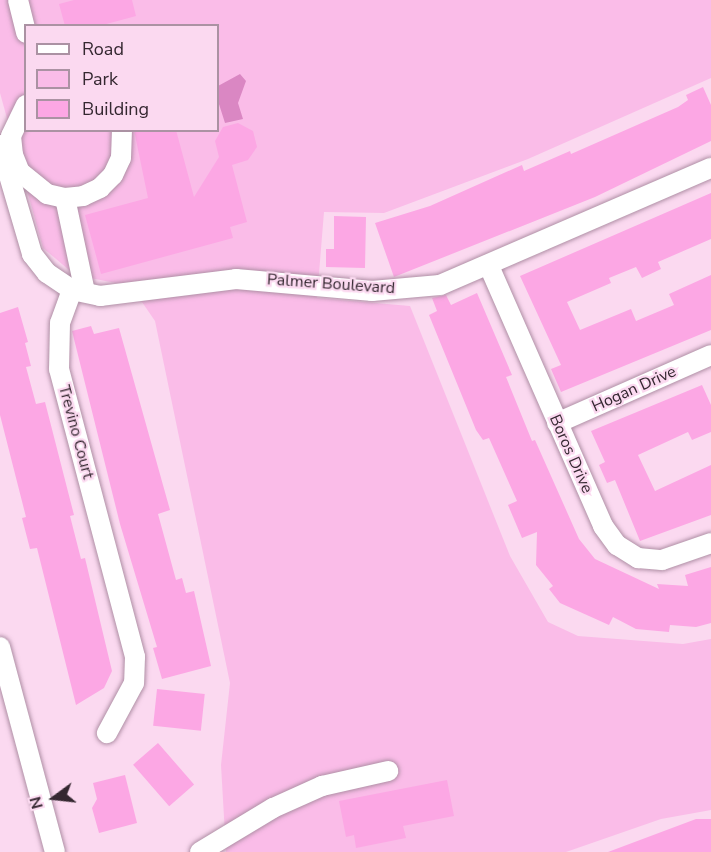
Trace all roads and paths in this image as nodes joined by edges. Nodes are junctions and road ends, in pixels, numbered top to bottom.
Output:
1 (18, 0) edge
2 (24, 25) edge
3 (24, 109) edge
4 (122, 132) edge
5 (5, 161) edge
6 (711, 168) edge
7 (65, 198) junction
8 (489, 266) junction
9 (78, 291) junction
10 (711, 355) edge
11 (557, 423) junction
12 (711, 543) edge
13 (0, 647) edge
14 (107, 733) dead end
15 (388, 771) dead end
16 (55, 852) edge
17 (200, 852) edge

1 - 2 street
3 - 5 street
4 - 7 street
5 - 7 street
5 - 9 street
6 - 8 street, Palmer Boulevard
7 - 9 street
8 - 9 street, Palmer Boulevard
8 - 11 street, Boros Drive
9 - 14 street, Trevino Court
10 - 11 street, Hogan Drive
11 - 12 street, Boros Drive
13 - 16 street
15 - 17 street

